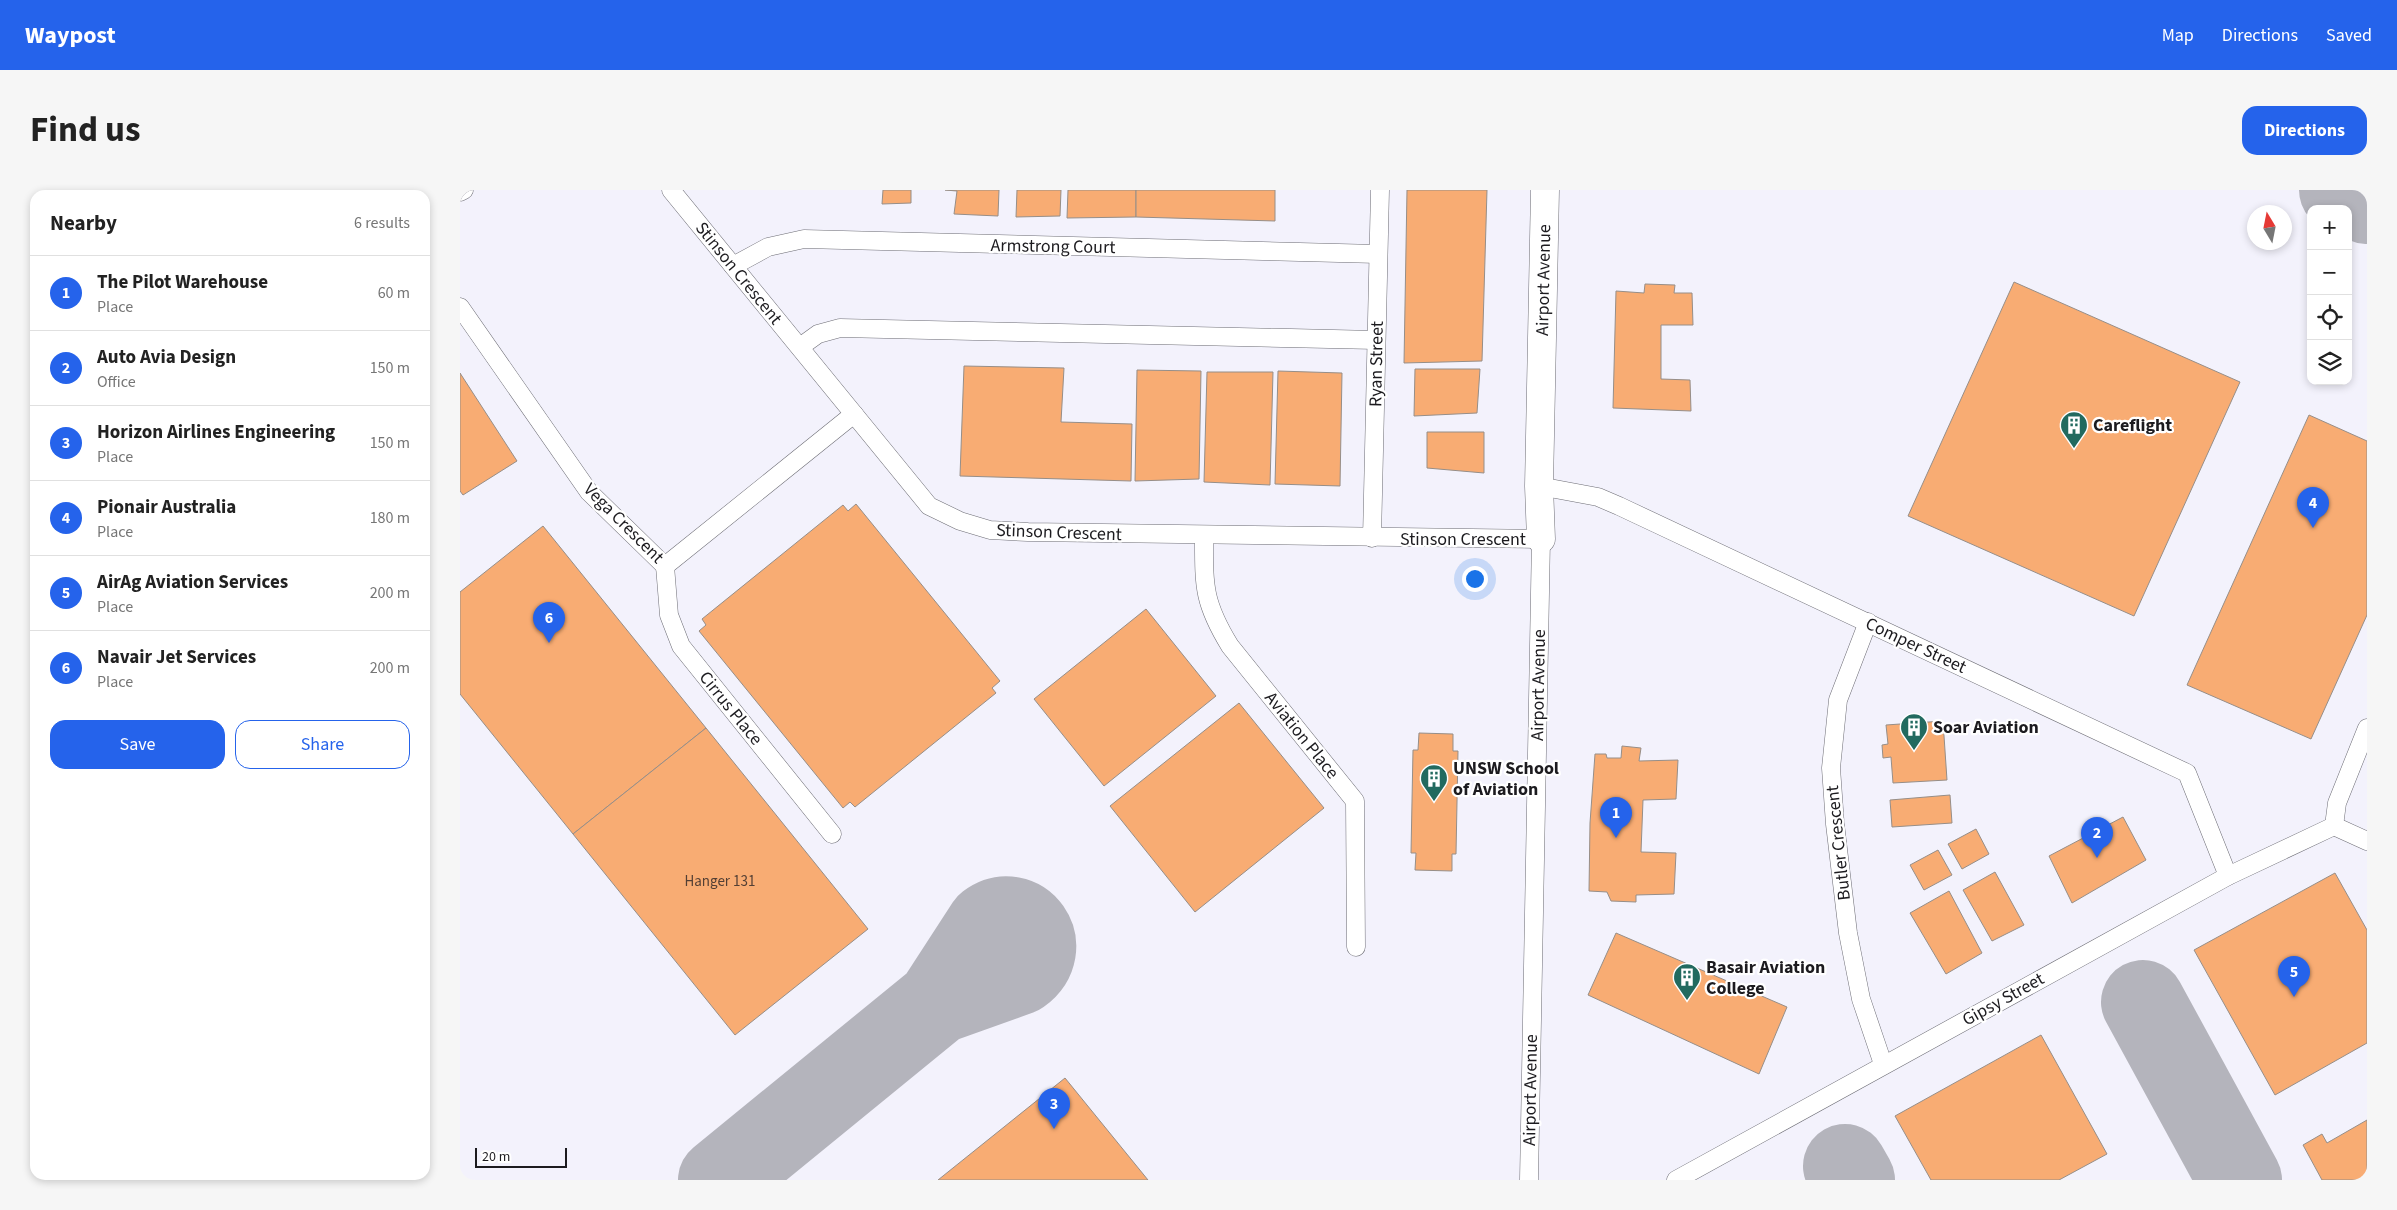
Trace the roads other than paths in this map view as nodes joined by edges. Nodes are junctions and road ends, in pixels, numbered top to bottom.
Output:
1 (464, 190) edge
2 (671, 190) edge
3 (1380, 190) edge
4 (1545, 190) edge
5 (460, 192) edge
6 (1378, 254) junction
7 (734, 266) junction
8 (460, 307) edge
9 (1376, 340) junction
10 (800, 347) junction
11 (854, 414) junction
12 (1539, 486) junction
13 (1204, 536) junction
14 (1372, 538) junction
15 (1541, 539) junction
16 (665, 566) junction
17 (1868, 622) junction
18 (2367, 728) edge
19 (2334, 826) junction
20 (832, 834) dead end
21 (2367, 841) edge
22 (2228, 876) junction
23 (1356, 947) dead end
24 (1883, 1064) junction
25 (1529, 1180) edge
26 (1676, 1180) edge

1 - 5 lane
2 - 7 lane, Stinson Crescent
3 - 6 lane, Ryan Street
4 - 12 street, Airport Avenue
6 - 7 lane, Armstrong Court
6 - 9 lane, Ryan Street
7 - 10 lane, Stinson Crescent
8 - 16 lane, Vega Crescent
9 - 10 lane
9 - 14 lane, Ryan Street
10 - 11 lane, Stinson Crescent
11 - 13 lane, Stinson Crescent
11 - 16 lane, Vega Crescent
12 - 15 street, Airport Avenue
12 - 17 lane, Comper Street
13 - 14 lane, Stinson Crescent
13 - 23 lane, Aviation Place
14 - 15 lane, Stinson Crescent
15 - 25 lane, Airport Avenue
16 - 20 lane, Cirrus Place
17 - 22 lane, Comper Street
17 - 24 lane, Butler Crescent
18 - 19 lane
19 - 21 lane
19 - 22 lane, Gipsy Street
22 - 24 lane, Gipsy Street
24 - 26 lane, Gipsy Street

